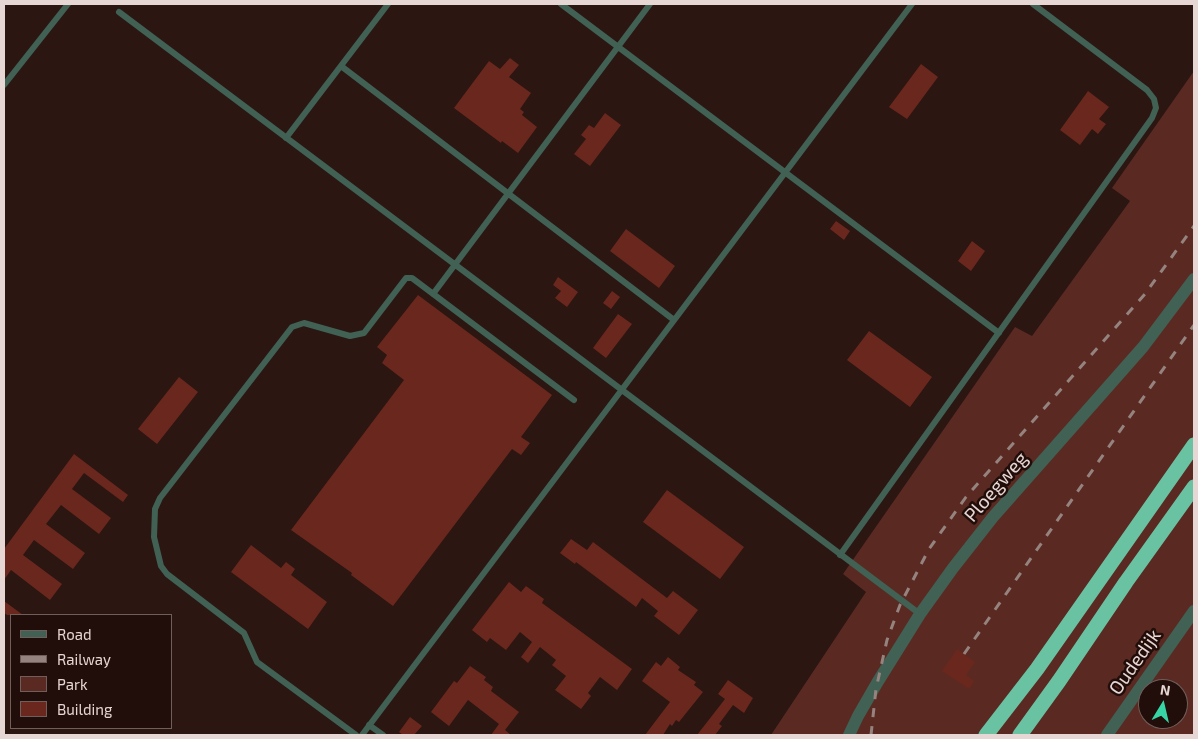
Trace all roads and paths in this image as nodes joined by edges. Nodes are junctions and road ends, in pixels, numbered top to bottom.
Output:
1 (68, 4) edge
2 (388, 4) edge
3 (561, 4) edge
4 (650, 4) edge
5 (912, 4) edge
6 (1032, 4) edge
7 (119, 12) dead end
8 (618, 46) junction
9 (340, 66) junction
10 (4, 85) edge
11 (286, 138) junction
12 (786, 172) junction
13 (508, 194) junction
14 (454, 265) junction
15 (1194, 279) edge
16 (433, 294) junction
17 (674, 320) junction
18 (999, 333) junction
19 (621, 390) junction
20 (574, 400) dead end
21 (1194, 445) edge
22 (1194, 487) edge
23 (1194, 502) edge
24 (840, 555) junction
25 (1126, 582) junction
26 (1194, 611) edge
27 (920, 614) junction
28 (369, 726) junction
29 (356, 735) edge
30 (362, 735) edge
31 (382, 735) edge
32 (849, 735) edge
33 (986, 735) edge
34 (1020, 735) edge
35 (1107, 735) edge

1 - 10 lane
2 - 9 lane
3 - 8 lane
4 - 8 lane
5 - 12 lane
6 - 18 lane
7 - 11 lane
8 - 12 lane
8 - 13 lane
9 - 11 lane
9 - 13 lane
11 - 14 lane
12 - 17 lane
12 - 18 lane
13 - 14 lane
13 - 17 lane
14 - 16 lane
14 - 19 lane
15 - 27 street, Ploegweg
16 - 20 lane
16 - 29 lane
17 - 19 lane
18 - 24 lane
19 - 24 lane
19 - 28 lane
21 - 33 highway
22 - 25 highway
23 - 25 highway
24 - 27 lane
25 - 34 highway
26 - 35 street, Oudedijk
27 - 32 street, Ploegweg
28 - 30 lane
28 - 31 lane

